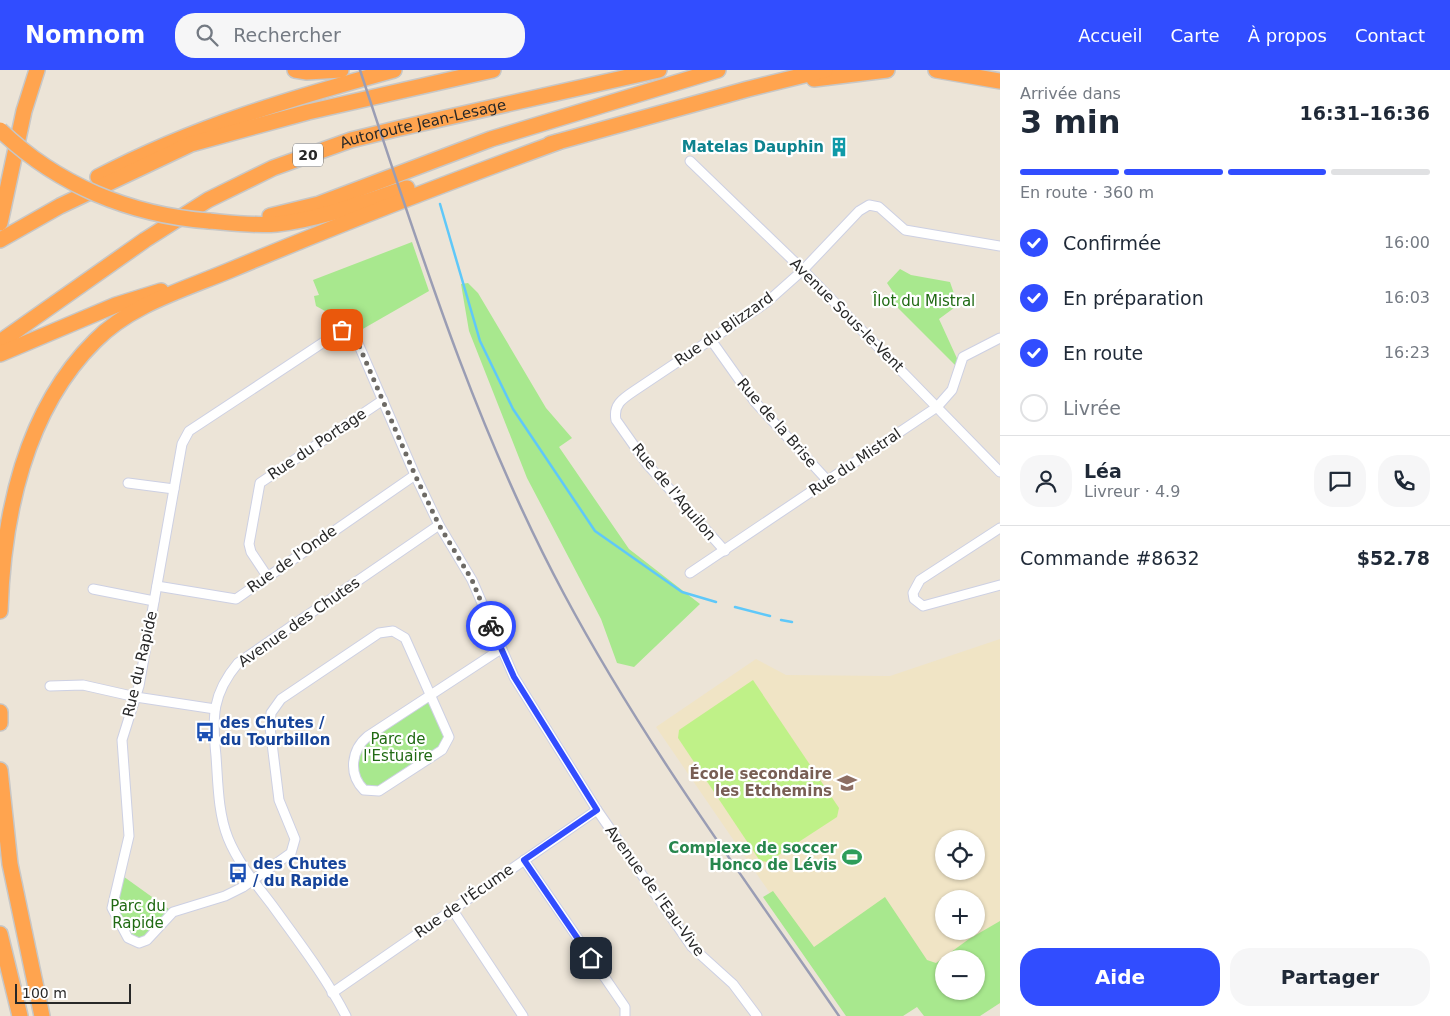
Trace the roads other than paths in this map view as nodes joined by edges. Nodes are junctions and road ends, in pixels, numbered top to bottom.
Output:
1 (37, 70) edge
2 (295, 70) edge
3 (341, 70) edge
4 (394, 70) edge
5 (493, 70) edge
6 (659, 70) edge
7 (718, 70) edge
8 (825, 70) edge
9 (887, 70) edge
10 (936, 70) edge
11 (1000, 80) edge
12 (748, 89) junction
13 (0, 130) edge
14 (558, 142) junction
15 (690, 161) dead end
16 (208, 221) junction
17 (3, 232) edge
18 (1000, 246) edge
19 (257, 259) junction
20 (803, 270) junction
21 (348, 330) joint
22 (1000, 338) edge
23 (711, 340) junction
24 (0, 342) edge
25 (0, 354) edge
26 (383, 400) junction
27 (617, 405) joint
28 (937, 407) junction
29 (1000, 472) edge
30 (415, 475) junction
31 (827, 480) junction
32 (128, 483) dead end
33 (174, 490) junction
34 (439, 525) junction
35 (1000, 528) edge
36 (725, 551) junction
37 (690, 573) dead end
38 (267, 576) junction
39 (1000, 584) edge
40 (157, 586) junction
41 (93, 589) dead end
42 (154, 601) junction
43 (0, 611) edge
44 (501, 649) junction
45 (50, 686) dead end
46 (430, 696) junction
47 (136, 697) junction
48 (214, 709) junction
49 (0, 712) edge
50 (0, 723) edge
51 (0, 770) edge
52 (597, 810) junction
53 (524, 860) junction
54 (253, 881) junction
55 (452, 909) junction
56 (0, 934) edge
57 (332, 993) junction
58 (20, 1016) edge
59 (42, 1016) edge
60 (346, 1016) edge
61 (523, 1016) edge
62 (625, 1016) edge
63 (757, 1016) edge

1 - 17 highway
2 - 3 highway
4 - 17 highway
5 - 17 highway
6 - 24 highway, Autoroute Jean-Lesage / 20
7 - 16 highway
8 - 12 highway
9 - 12 highway
10 - 11 highway
12 - 14 highway
13 - 16 highway, bridge
14 - 16 highway
14 - 19 highway
15 - 20 street, Avenue Sous-le-Vent
18 - 20 street, Rue du Blizzard
19 - 25 highway
19 - 43 highway
20 - 23 street, Rue du Blizzard
20 - 28 street, Avenue Sous-le-Vent
21 - 26 street, Avenue de l'Eau-Vive
21 - 33 street, Rue du Rapide
22 - 28 street, Rue du Mistral
23 - 27 street, Rue du Blizzard
23 - 31 street, Rue de la Brise
26 - 30 street, Avenue de l'Eau-Vive
26 - 38 street, Rue du Portage
27 - 36 street, Rue de l'Aquilon
28 - 29 street, Avenue Sous-le-Vent
28 - 31 street, Rue du Mistral
30 - 34 street, Avenue de l'Eau-Vive
30 - 38 street, Rue de l'Onde
31 - 36 street, Rue du Mistral
32 - 33 street
33 - 40 street, Rue du Rapide
34 - 44 street, Avenue de l'Eau-Vive
34 - 48 street, Avenue des Chutes
35 - 39 street
36 - 37 street, Rue du Mistral
38 - 40 street, Rue de l'Onde
40 - 42 street, Rue du Rapide
41 - 42 street
42 - 47 street, Rue du Rapide
44 - 46 street
44 - 52 street, Avenue de l'Eau-Vive
45 - 47 street
46 - 46 street
46 - 54 street, Rue du Rapide
47 - 48 street
47 - 54 street, Rue du Rapide
48 - 54 street, Avenue des Chutes
49 - 50 highway
51 - 59 highway
52 - 53 street, Rue de l'Écume
52 - 63 street, Avenue de l'Eau-Vive
53 - 55 street, Rue de l'Écume
53 - 62 street
54 - 57 street, Avenue des Chutes
55 - 57 street, Rue de l'Écume
55 - 61 street
56 - 58 highway
57 - 60 street, Avenue des Chutes

